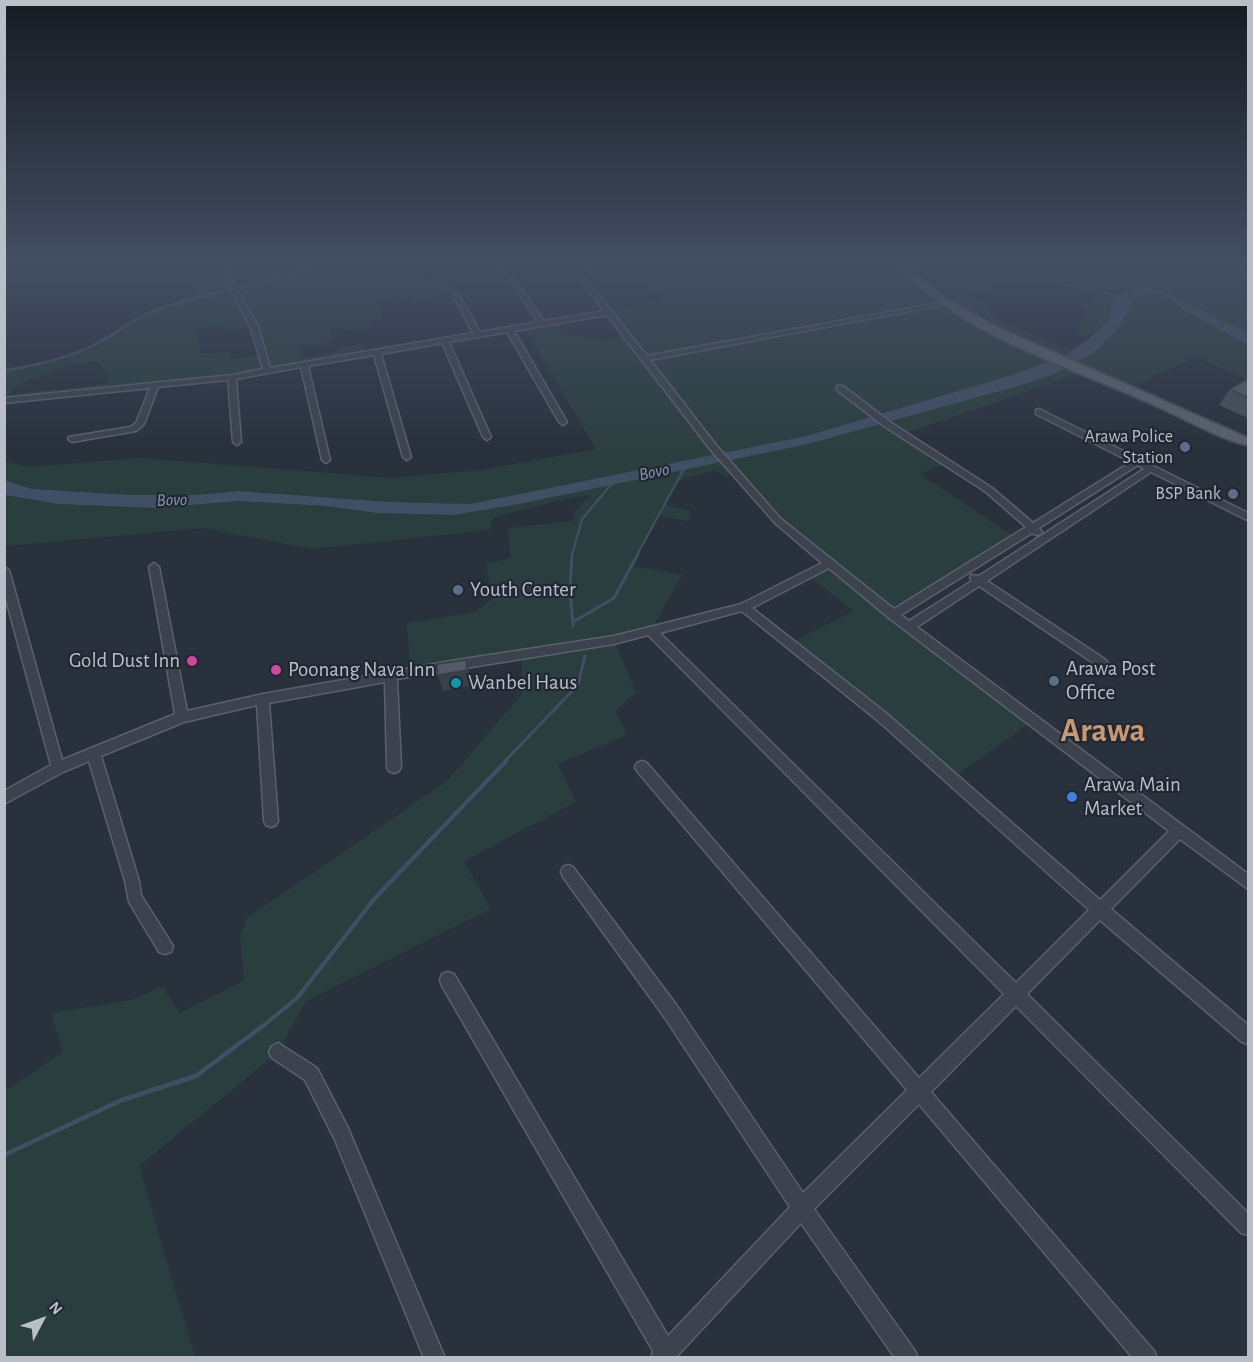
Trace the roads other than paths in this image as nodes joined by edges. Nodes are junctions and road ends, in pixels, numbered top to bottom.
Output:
1 (254, 328) edge
2 (474, 328) edge
3 (517, 328) edge
4 (621, 328) edge
5 (811, 328) edge
6 (996, 328) edge
7 (509, 329) junction
8 (477, 334) junction
9 (444, 340) junction
10 (377, 352) junction
11 (644, 359) junction
12 (304, 364) junction
13 (267, 371) junction
14 (232, 377) junction
15 (153, 387) junction
16 (840, 388) dead end
17 (4, 401) edge
18 (1039, 412) dead end
19 (563, 422) dead end
20 (487, 437) dead end
21 (72, 439) dead end
22 (237, 442) dead end
23 (1248, 442) edge
24 (407, 457) dead end
25 (326, 460) dead end
26 (1136, 463) junction
27 (1150, 469) junction
28 (1248, 517) edge
29 (1031, 528) junction
30 (1045, 538) junction
31 (828, 564) junction
32 (154, 567) dead end
33 (4, 570) edge
34 (965, 570) junction
35 (979, 580) junction
36 (744, 607) junction
37 (893, 615) junction
38 (909, 627) junction
39 (651, 631) junction
40 (1102, 663) dead end
41 (391, 676) junction
42 (263, 699) junction
43 (182, 717) junction
44 (93, 753) junction
45 (642, 767) dead end
46 (58, 768) junction
47 (394, 768) dead end
48 (4, 798) edge
49 (271, 821) dead end
50 (1180, 830) junction
51 (568, 872) dead end
52 (1248, 882) edge
53 (1101, 910) junction
54 (165, 946) dead end
55 (448, 980) dead end
56 (1017, 993) junction
57 (1248, 1036) edge
58 (278, 1052) dead end
59 (919, 1091) junction
60 (802, 1208) junction
61 (1248, 1226) edge
62 (665, 1356) edge
63 (435, 1358) edge
64 (908, 1358) edge
65 (1147, 1358) edge

1 - 13 street
2 - 8 street
3 - 7 street
4 - 11 street
5 - 11 street
6 - 23 main road
7 - 8 street
7 - 19 street
8 - 9 street
9 - 10 street
9 - 20 street
10 - 12 street
10 - 24 street
11 - 31 street
12 - 13 street
12 - 25 street
13 - 14 street
14 - 15 street
14 - 22 street
15 - 17 street
15 - 21 street
16 - 29 street
18 - 26 street
26 - 27 street
26 - 29 street
27 - 28 street
27 - 30 street
29 - 30 street
29 - 34 street
30 - 35 street
31 - 36 street
31 - 37 street
32 - 43 street
33 - 46 street
34 - 35 street
34 - 37 street
35 - 38 street
35 - 40 street
36 - 39 street
36 - 53 street
37 - 38 street
38 - 50 street
39 - 41 street
39 - 56 street
41 - 42 street
41 - 47 street
42 - 43 street
42 - 49 street
43 - 44 street
44 - 46 street
44 - 54 street
45 - 59 street
46 - 48 street
50 - 52 street
50 - 53 street
51 - 60 street
53 - 56 street
53 - 57 street
55 - 62 street
56 - 59 street
56 - 61 street
58 - 63 street
59 - 60 street
59 - 65 street
60 - 62 street
60 - 64 street

